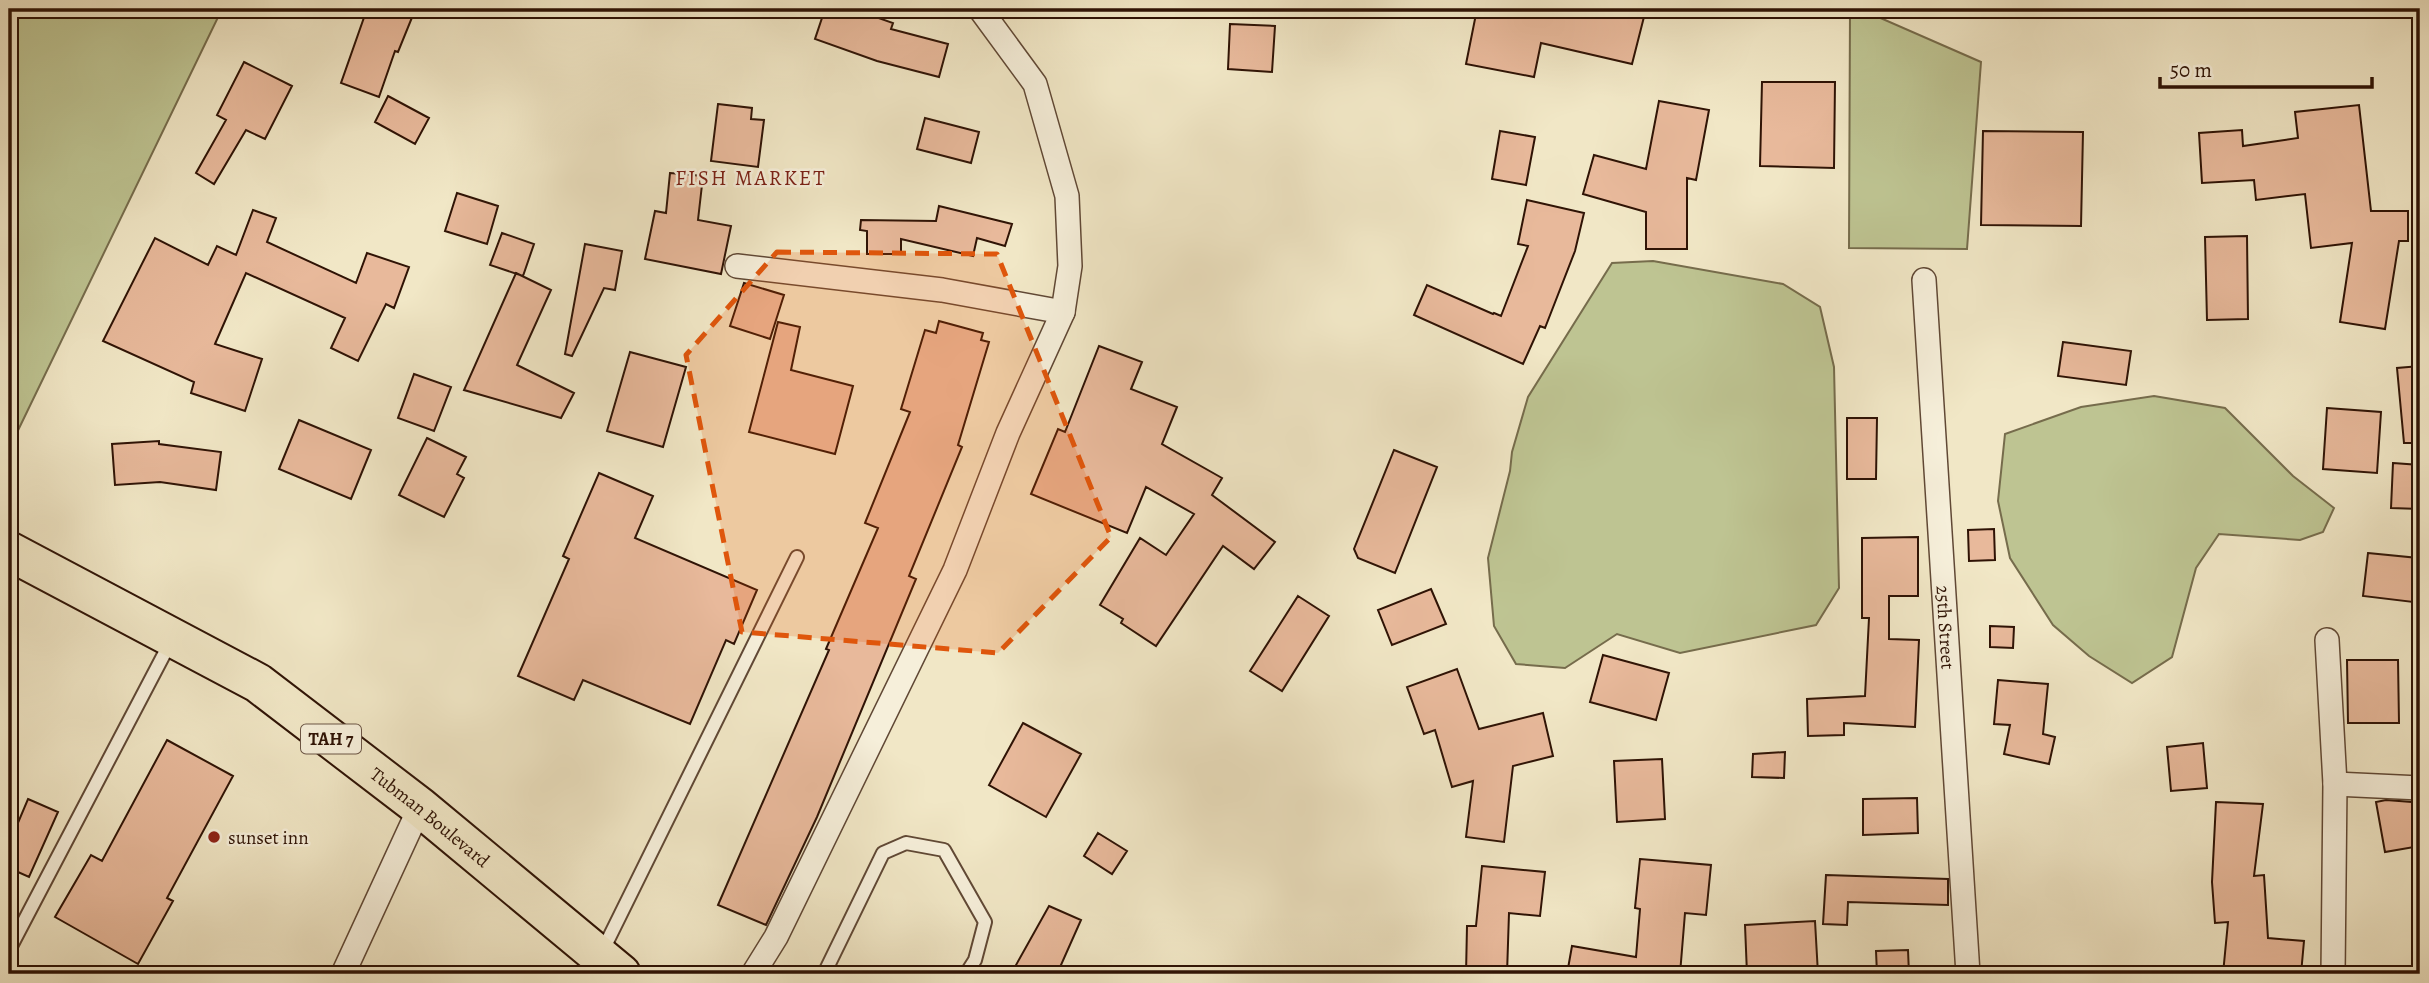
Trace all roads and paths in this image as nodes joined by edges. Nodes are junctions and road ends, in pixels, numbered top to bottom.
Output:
1 (980, 9) edge
2 (737, 266) dead end
3 (1924, 281) dead end
4 (1063, 312) junction
5 (9, 551) edge
6 (797, 556) dead end
7 (173, 638) junction
8 (2327, 640) dead end
9 (2335, 784) junction
10 (2420, 788) edge
11 (420, 807) junction
12 (9, 950) edge
13 (610, 966) edge
14 (343, 974) edge
15 (753, 974) edge
16 (824, 974) edge
17 (966, 974) edge
18 (1968, 974) edge
19 (2333, 974) edge

1 - 4 street
2 - 4 street
3 - 18 street, 25th Street
4 - 15 street
5 - 7 highway, Tubman Boulevard / TAH 7
6 - 13 lane
7 - 11 highway, Tubman Boulevard / TAH 7
7 - 12 lane
8 - 9 street
9 - 10 street
9 - 19 street
11 - 13 highway, Tubman Boulevard / TAH 7
11 - 14 street
16 - 17 lane

